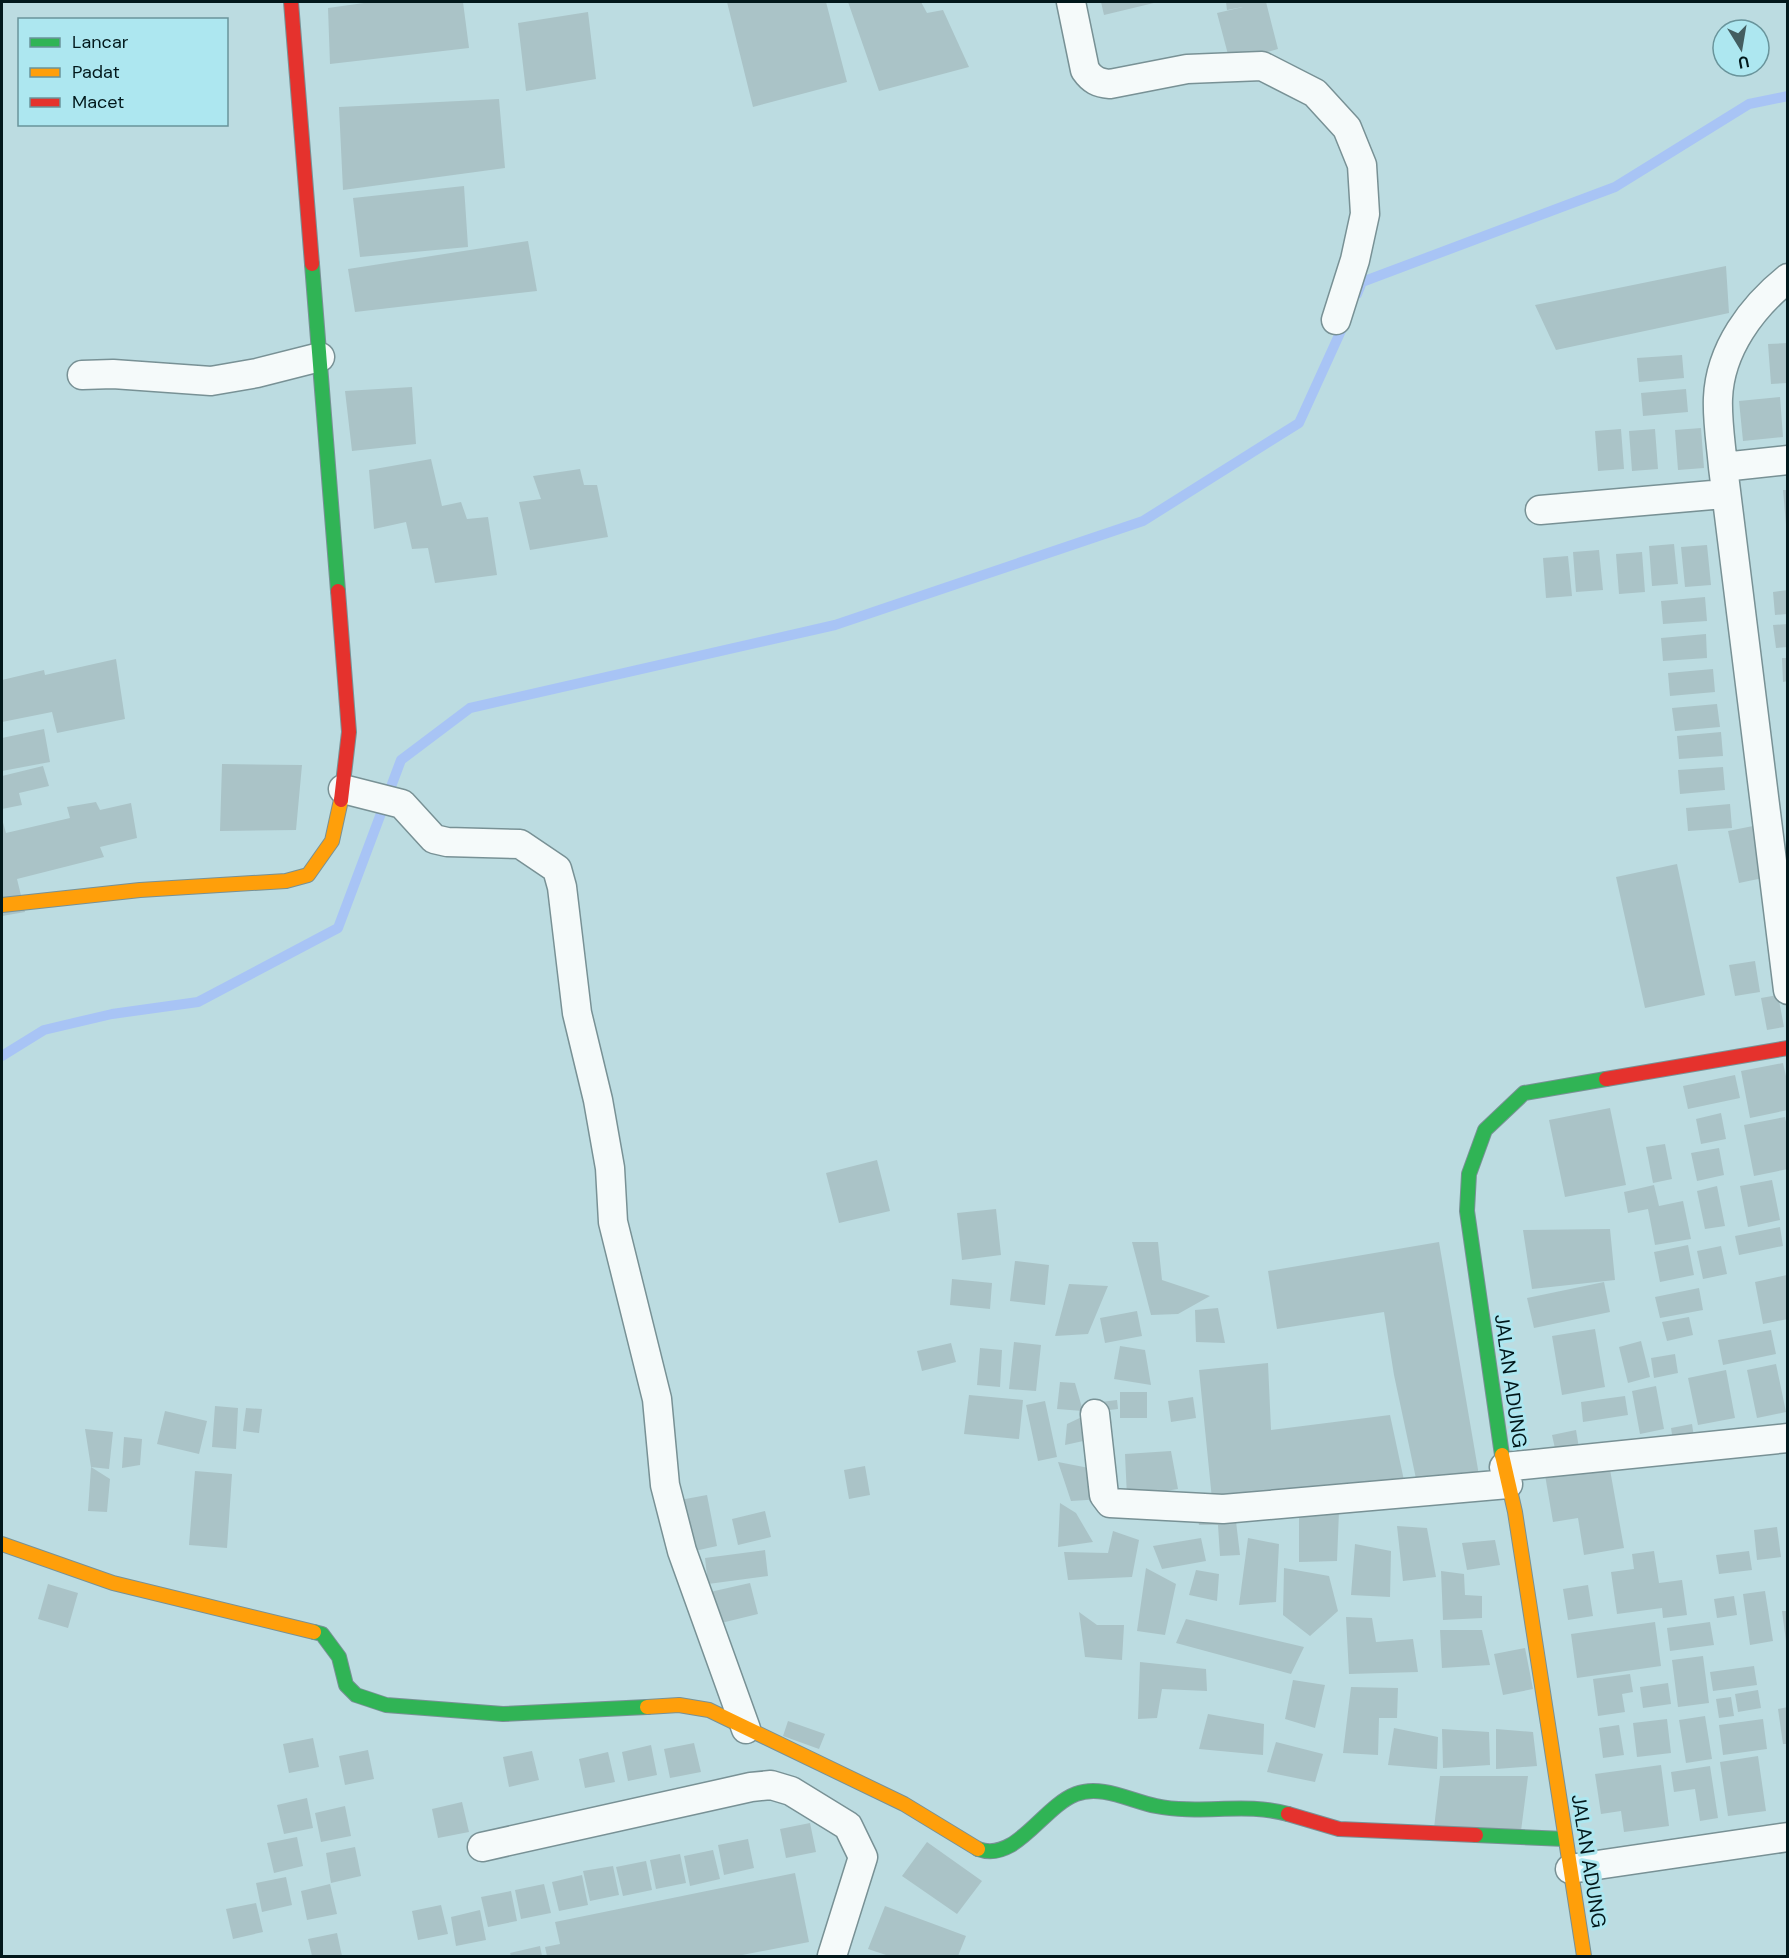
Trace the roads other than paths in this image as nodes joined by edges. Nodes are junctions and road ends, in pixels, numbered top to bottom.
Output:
1 (291, 2) edge
2 (1071, 2) edge
3 (1788, 278) edge
4 (1336, 320) dead end
5 (320, 357) junction
6 (82, 375) dead end
7 (1788, 460) edge
8 (1724, 480) junction
9 (1540, 510) dead end
10 (350, 790) junction
11 (2, 904) edge
12 (1788, 990) edge
13 (1788, 1048) edge
14 (1095, 1414) dead end
15 (1788, 1438) edge
16 (1506, 1475) junction
17 (2, 1544) edge
18 (746, 1729) junction
19 (1788, 1837) edge
20 (1565, 1839) junction
21 (482, 1847) dead end
22 (1570, 1869) junction
23 (832, 1956) edge
24 (1584, 1956) edge

1 - 5 street
2 - 4 street
3 - 8 street
5 - 6 street
5 - 10 street
7 - 8 street
8 - 9 street
8 - 12 street
10 - 11 street
10 - 18 street
13 - 16 street, JALAN ADUNG
14 - 16 street
15 - 16 street
16 - 20 street, JALAN ADUNG
17 - 18 street
18 - 20 street
19 - 22 street
20 - 22 street, JALAN ADUNG
21 - 23 street
22 - 24 street, JALAN ADUNG

